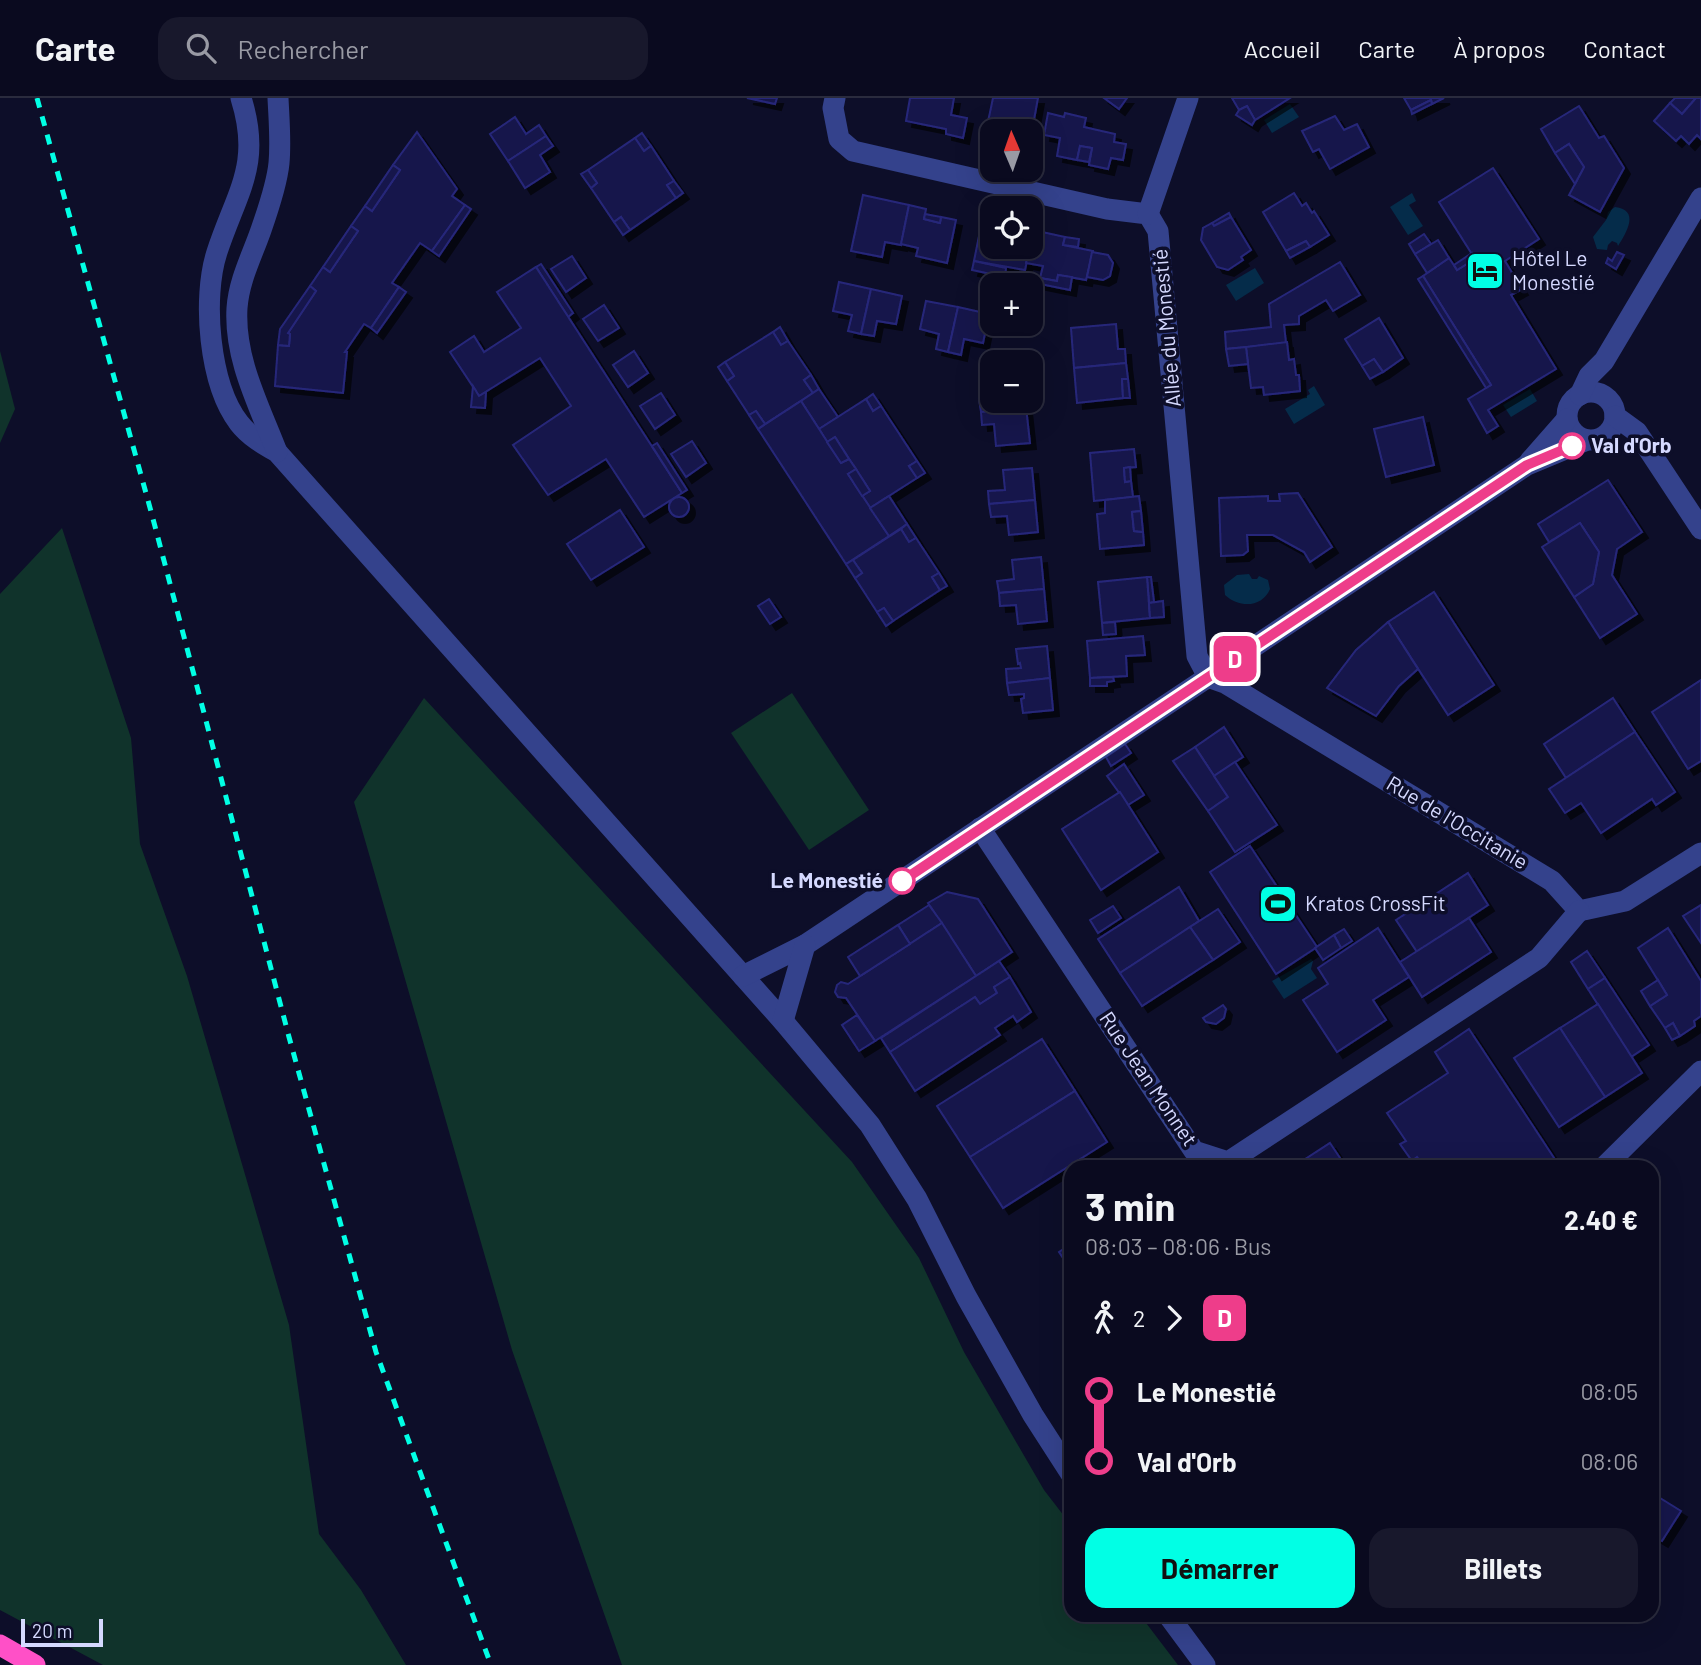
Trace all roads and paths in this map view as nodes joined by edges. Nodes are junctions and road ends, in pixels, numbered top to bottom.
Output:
1 (241, 98) edge
2 (278, 98) edge
3 (835, 98) edge
4 (1188, 98) edge
5 (1701, 198) edge
6 (1148, 214) junction
7 (1604, 361) junction
8 (1580, 395) junction
9 (1611, 406) junction
10 (1567, 419) junction
11 (1592, 440) junction
12 (277, 452) junction
13 (1655, 460) junction
14 (1527, 465) junction
15 (1701, 529) edge
16 (1208, 677) junction
17 (980, 828) junction
18 (1701, 853) edge
19 (1579, 911) junction
20 (806, 945) junction
21 (743, 976) junction
22 (783, 1021) junction
23 (1701, 1071) edge
24 (1222, 1160) edge
25 (1231, 1160) edge
26 (1611, 1160) edge
27 (1064, 1463) edge
28 (1173, 1622) edge
29 (0, 1645) edge
30 (34, 1665) edge
31 (1205, 1665) edge

1 - 12 street
2 - 12 street
3 - 6 street
4 - 6 street
5 - 7 street
6 - 16 street, Allée du Monestié
7 - 8 street
7 - 9 street
8 - 9 street
8 - 10 street
9 - 11 street
9 - 13 street
10 - 11 street
10 - 14 street
11 - 13 street
11 - 14 street
12 - 21 street
13 - 15 street
14 - 16 street
16 - 17 street
16 - 19 street, Rue de l'Occitanie
17 - 20 street
17 - 24 street, Rue Jean Monnet
18 - 19 street
19 - 25 street, Rue Jean Monnet
20 - 21 street
20 - 22 street
21 - 22 street
22 - 27 street
23 - 26 street
28 - 31 street
29 - 30 highway

